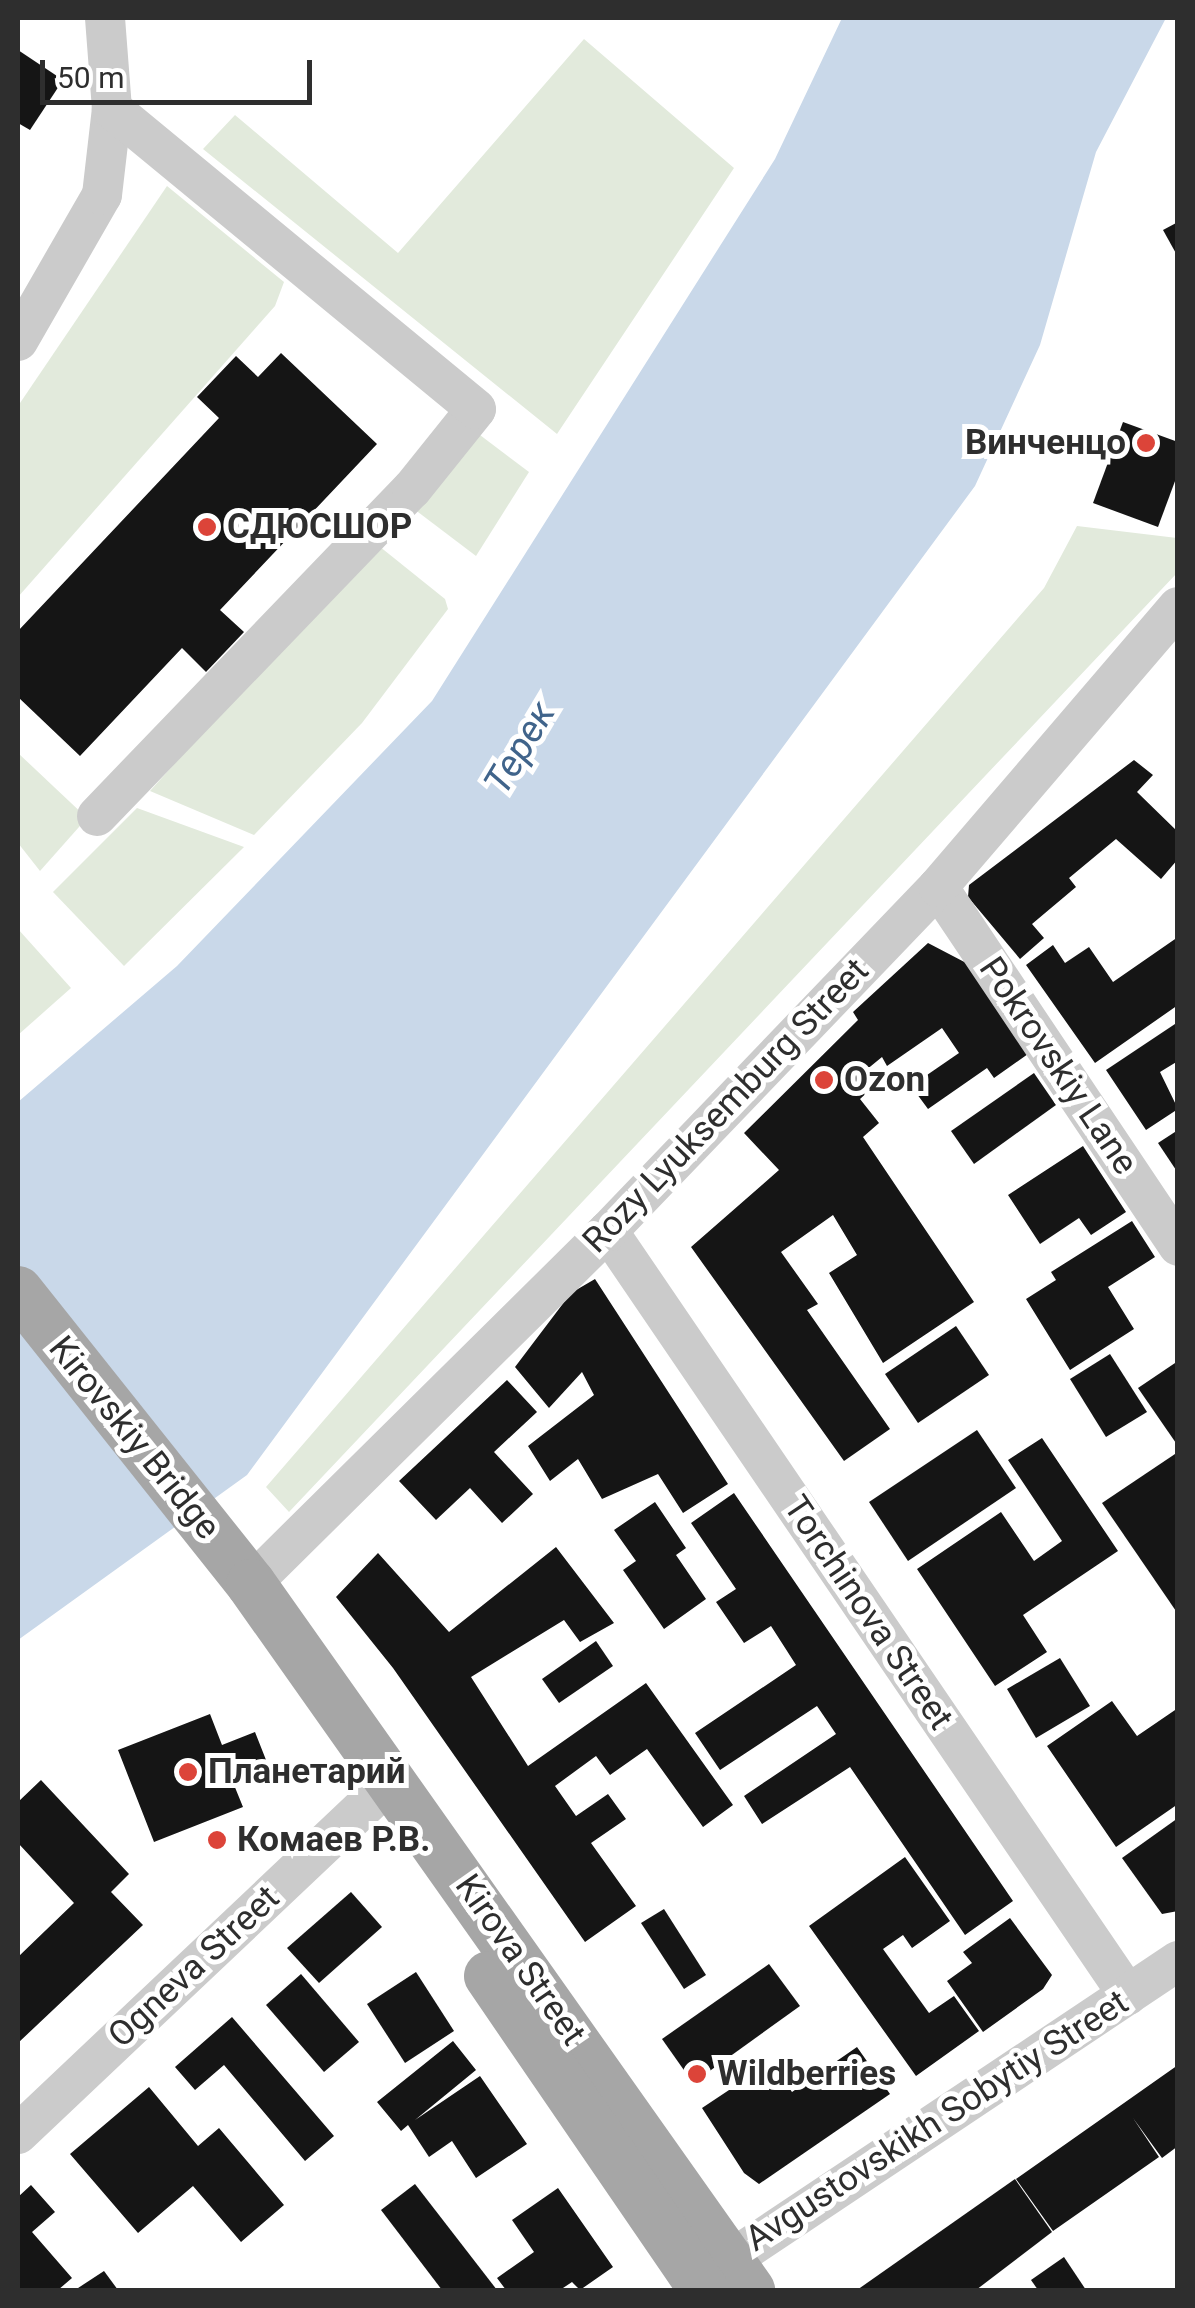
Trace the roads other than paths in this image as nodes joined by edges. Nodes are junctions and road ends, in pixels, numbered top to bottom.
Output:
1 (105, 18) edge
2 (112, 109) junction
3 (34, 284) edge
4 (18, 341) edge
5 (1178, 607) edge
6 (97, 816) dead end
7 (938, 886) junction
8 (608, 1230) junction
9 (1178, 1246) edge
10 (18, 1291) edge
11 (244, 1574) junction
12 (370, 1800) junction
13 (1178, 1961) edge
14 (1128, 1994) junction
15 (18, 2134) edge
16 (720, 2280) edge

1 - 2 street
2 - 3 street
2 - 6 street
3 - 4 street
5 - 7 street, Rozy Lyuksemburg Street
7 - 8 street, Rozy Lyuksemburg Street
7 - 9 street, Pokrovskiy Lane
8 - 11 street, Rozy Lyuksemburg Street
8 - 14 street, Torchinova Street
10 - 11 main road, Kirovskiy Bridge
11 - 12 main road, Kirova Street
11 - 16 main road, Kirova Street
12 - 15 street, Ogneva Street
12 - 16 main road, Kirova Street
13 - 14 street, Avgustovskikh Sobytiy Street
14 - 16 street, Avgustovskikh Sobytiy Street

